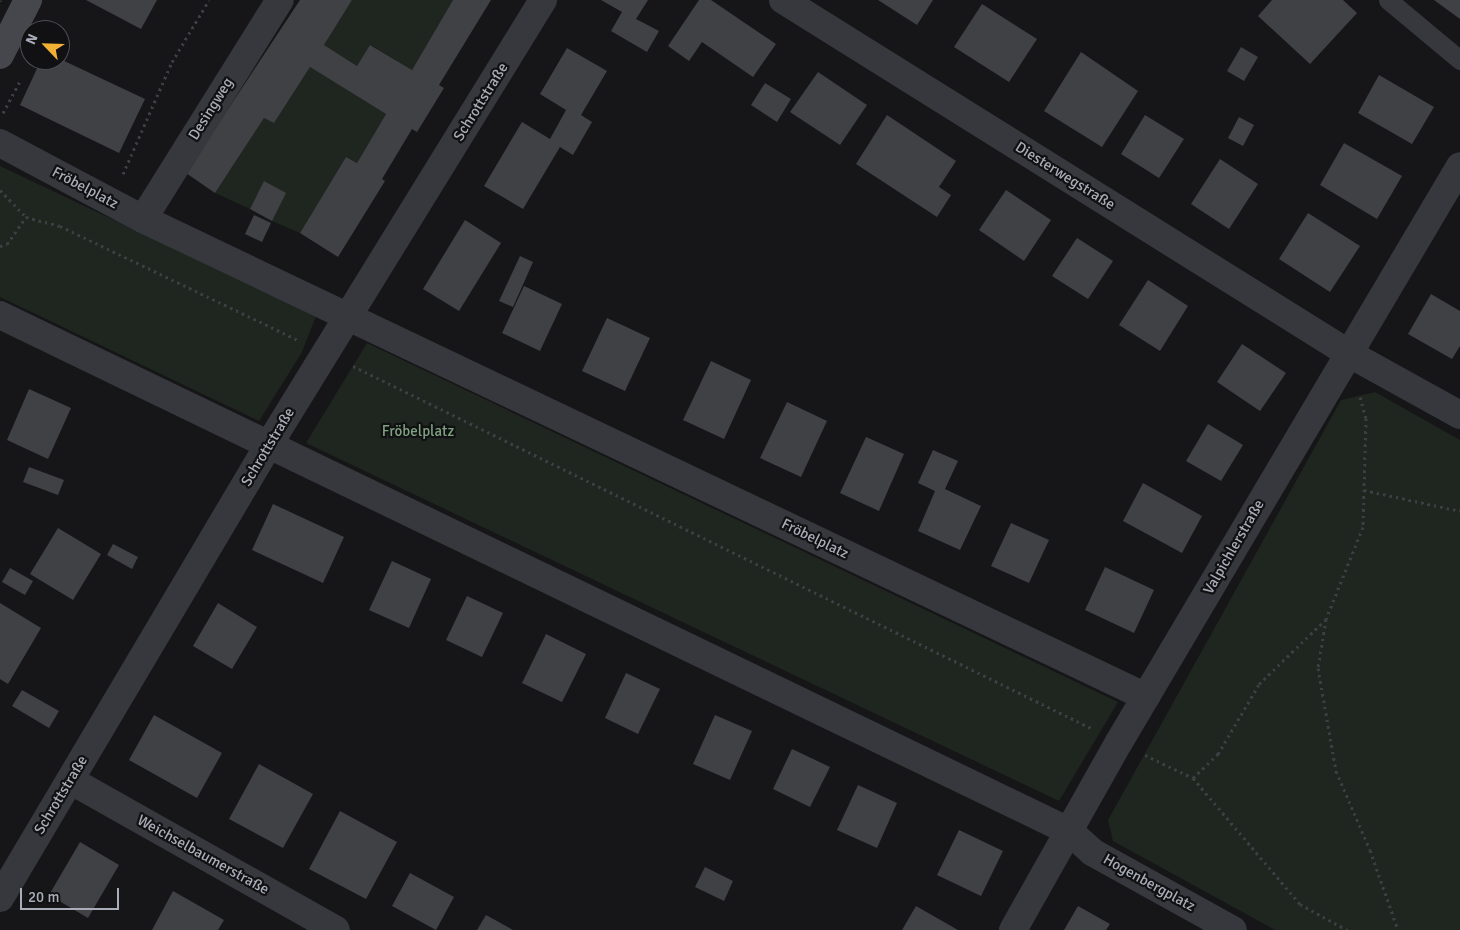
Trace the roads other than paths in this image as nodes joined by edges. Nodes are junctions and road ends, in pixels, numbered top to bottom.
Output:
1 (28, 0) edge
2 (280, 0) edge
3 (543, 0) edge
4 (783, 0) edge
5 (1388, 0) edge
6 (0, 55) edge
7 (1460, 60) edge
8 (0, 143) edge
9 (1460, 166) edge
10 (142, 219) junction
11 (0, 315) edge
12 (349, 316) junction
13 (1348, 353) junction
14 (1460, 415) edge
15 (268, 446) junction
16 (1146, 697) junction
17 (70, 780) junction
18 (1069, 831) junction
19 (0, 898) edge
20 (336, 930) edge
21 (1013, 930) edge
22 (1234, 930) edge

1 - 6 main road
2 - 10 street, Desingweg
3 - 12 street, Schrottstraße
4 - 13 street, Diesterwegstraße
5 - 7 lane
8 - 10 street, Fröbelplatz
9 - 13 street, Valpichlerstraße
10 - 12 street, Fröbelplatz
11 - 15 street
12 - 15 street, Schrottstraße
12 - 16 street, Fröbelplatz
13 - 14 street
13 - 16 street, Valpichlerstraße
15 - 17 street, Schrottstraße
15 - 18 street
16 - 18 street, Valpichlerstraße
17 - 19 street, Schrottstraße
17 - 20 street, Weichselbaumerstraße
18 - 21 street, Valpichlerstraße
18 - 22 street, Hogenbergplatz

